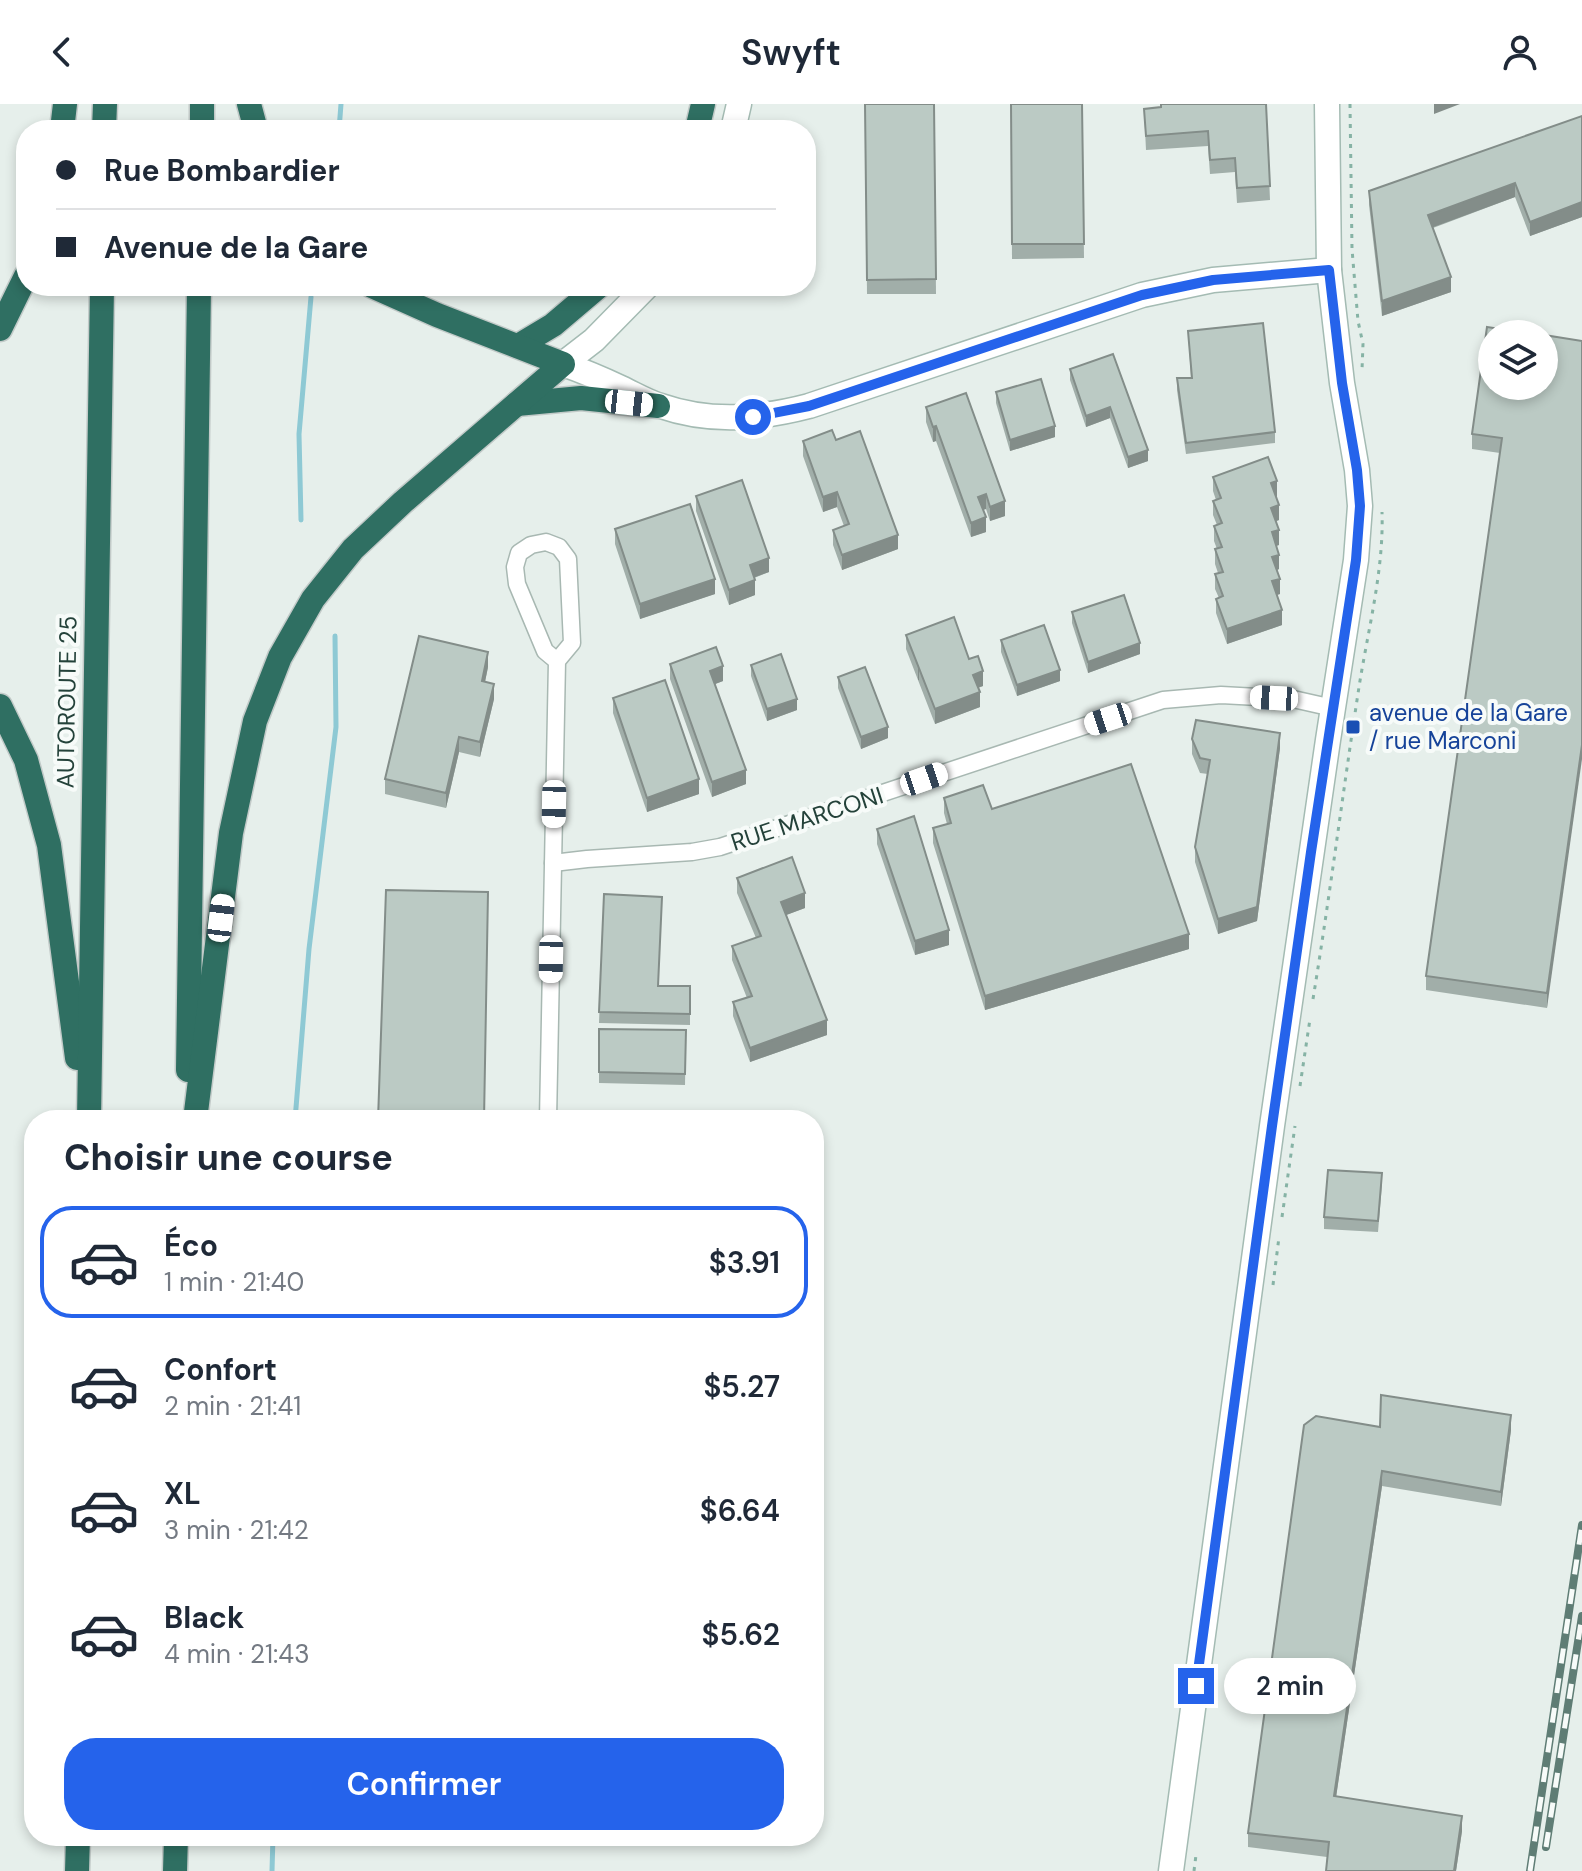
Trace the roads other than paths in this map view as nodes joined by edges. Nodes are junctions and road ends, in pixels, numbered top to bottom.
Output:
1 (1327, 104) edge
2 (1329, 270) junction
3 (16, 296) edge
4 (102, 296) edge
5 (199, 296) edge
6 (393, 296) edge
7 (587, 296) edge
8 (637, 296) edge
9 (0, 329) edge
10 (518, 346) junction
11 (563, 364) junction
12 (517, 404) junction
13 (658, 406) junction
14 (557, 661) junction
15 (0, 706) edge
16 (1333, 708) junction
17 (553, 863) junction
18 (86, 1110) edge
19 (87, 1110) edge
20 (187, 1110) edge
21 (196, 1110) edge
22 (548, 1110) edge
23 (78, 1846) edge
24 (176, 1846) edge
25 (77, 1871) edge
26 (175, 1871) edge
27 (1171, 1871) edge

1 - 2 street
2 - 13 street
2 - 16 street
3 - 9 highway
4 - 19 highway, AUTOROUTE 25
5 - 20 highway
6 - 10 highway
7 - 10 highway
8 - 11 street
10 - 11 highway
11 - 12 highway
11 - 13 street
12 - 13 highway
12 - 21 highway
14 - 14 street
14 - 17 street
15 - 18 highway
16 - 17 street, RUE MARCONI
16 - 27 street
17 - 22 street
23 - 25 highway
24 - 26 highway

